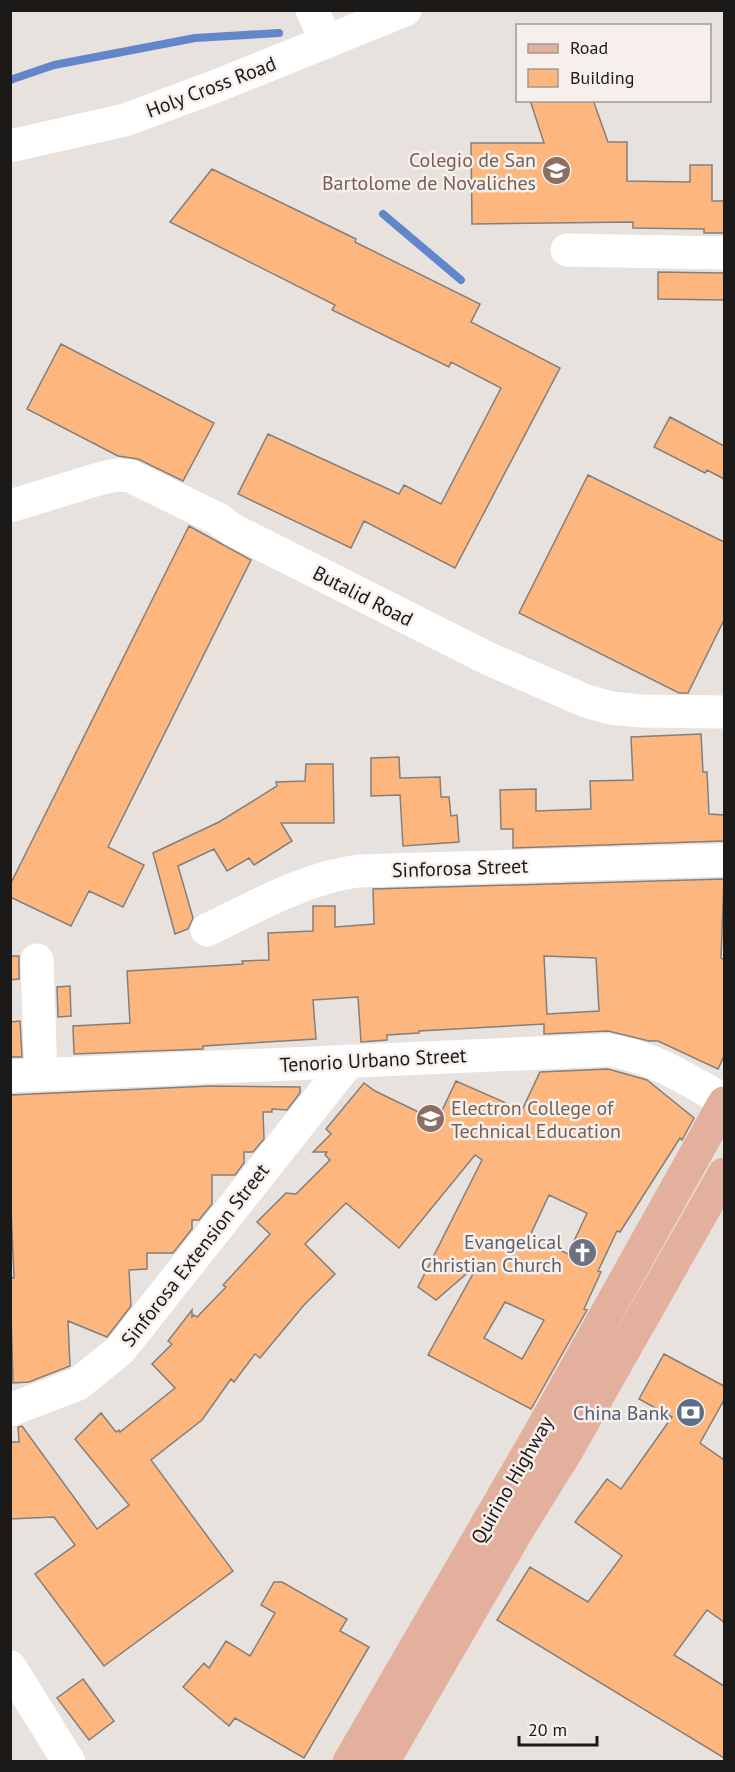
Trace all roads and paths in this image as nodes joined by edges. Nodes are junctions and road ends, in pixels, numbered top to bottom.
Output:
1 (312, 10) edge
2 (405, 10) edge
3 (327, 42) junction
4 (10, 146) edge
5 (567, 250) dead end
6 (724, 253) edge
7 (10, 506) edge
8 (724, 712) edge
9 (724, 860) edge
10 (207, 930) dead end
11 (37, 960) dead end
12 (349, 1061) junction
13 (26, 1075) edge
14 (724, 1101) edge
15 (688, 1166) junction
16 (722, 1179) edge
17 (610, 1306) junction
18 (639, 1322) junction
19 (10, 1410) edge
20 (569, 1413) junction
21 (10, 1667) edge
22 (69, 1761) edge
23 (349, 1761) edge
24 (383, 1761) edge

1 - 3 street
2 - 3 street, Holy Cross Road
3 - 4 street, Holy Cross Road
5 - 6 street
7 - 8 street, Butalid Road
9 - 10 street, Sinforosa Street
11 - 13 street
12 - 13 street, Tenorio Urbano Street
12 - 14 street, Tenorio Urbano Street
12 - 19 street, Sinforosa Extension Street
14 - 15 main road, Quirino Highway
15 - 16 main road
15 - 17 main road, Quirino Highway
16 - 18 main road, Quirino Highway
17 - 18 main road
17 - 20 main road, Quirino Highway
18 - 20 main road, Quirino Highway
20 - 23 main road, Quirino Highway
20 - 24 main road, Quirino Highway
21 - 22 street

